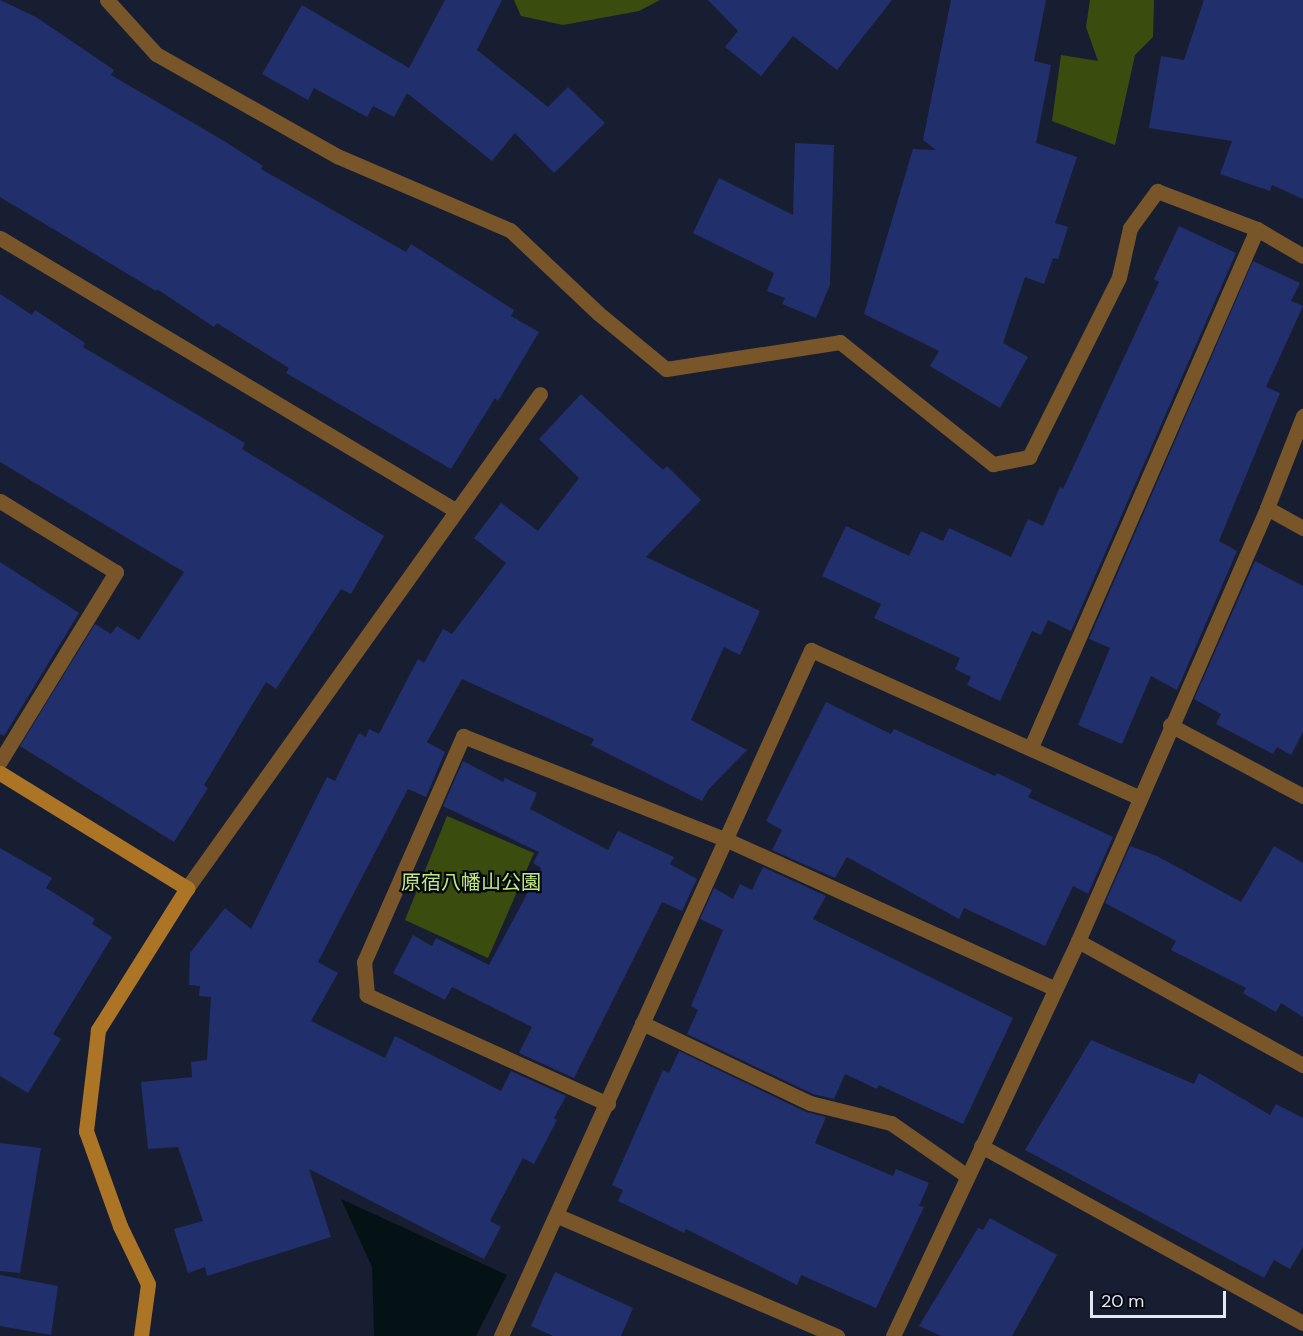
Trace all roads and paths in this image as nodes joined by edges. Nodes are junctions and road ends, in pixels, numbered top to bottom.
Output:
1 (107, 0) edge
2 (1257, 229) junction
3 (0, 238) edge
4 (1303, 256) edge
5 (540, 394) dead end
6 (1303, 416) edge
7 (0, 501) edge
8 (1267, 508) junction
9 (455, 510) junction
10 (1303, 528) edge
11 (1170, 725) junction
12 (1031, 747) junction
13 (0, 761) edge
14 (0, 773) edge
15 (1303, 796) edge
16 (1138, 797) junction
17 (725, 839) junction
18 (187, 888) junction
19 (1078, 941) junction
20 (1055, 989) junction
21 (642, 1023) junction
22 (1303, 1065) edge
23 (608, 1104) junction
24 (981, 1146) junction
25 (967, 1176) junction
26 (558, 1216) junction
27 (1303, 1323) edge
28 (141, 1336) edge
29 (501, 1336) edge
30 (837, 1336) edge
31 (893, 1336) edge

1 - 2 street
2 - 4 street
2 - 12 street
3 - 9 street
5 - 9 street
6 - 8 street
7 - 13 street
8 - 10 street
8 - 11 street
9 - 18 street
11 - 15 street
11 - 16 street
12 - 16 street
12 - 17 street
14 - 18 street
16 - 19 street
17 - 20 street
17 - 21 street
17 - 23 street
18 - 28 street
19 - 20 street
19 - 22 street
20 - 24 street
21 - 23 street
21 - 25 street
23 - 26 street
24 - 25 street
24 - 27 street
25 - 31 street
26 - 29 street
26 - 30 street

